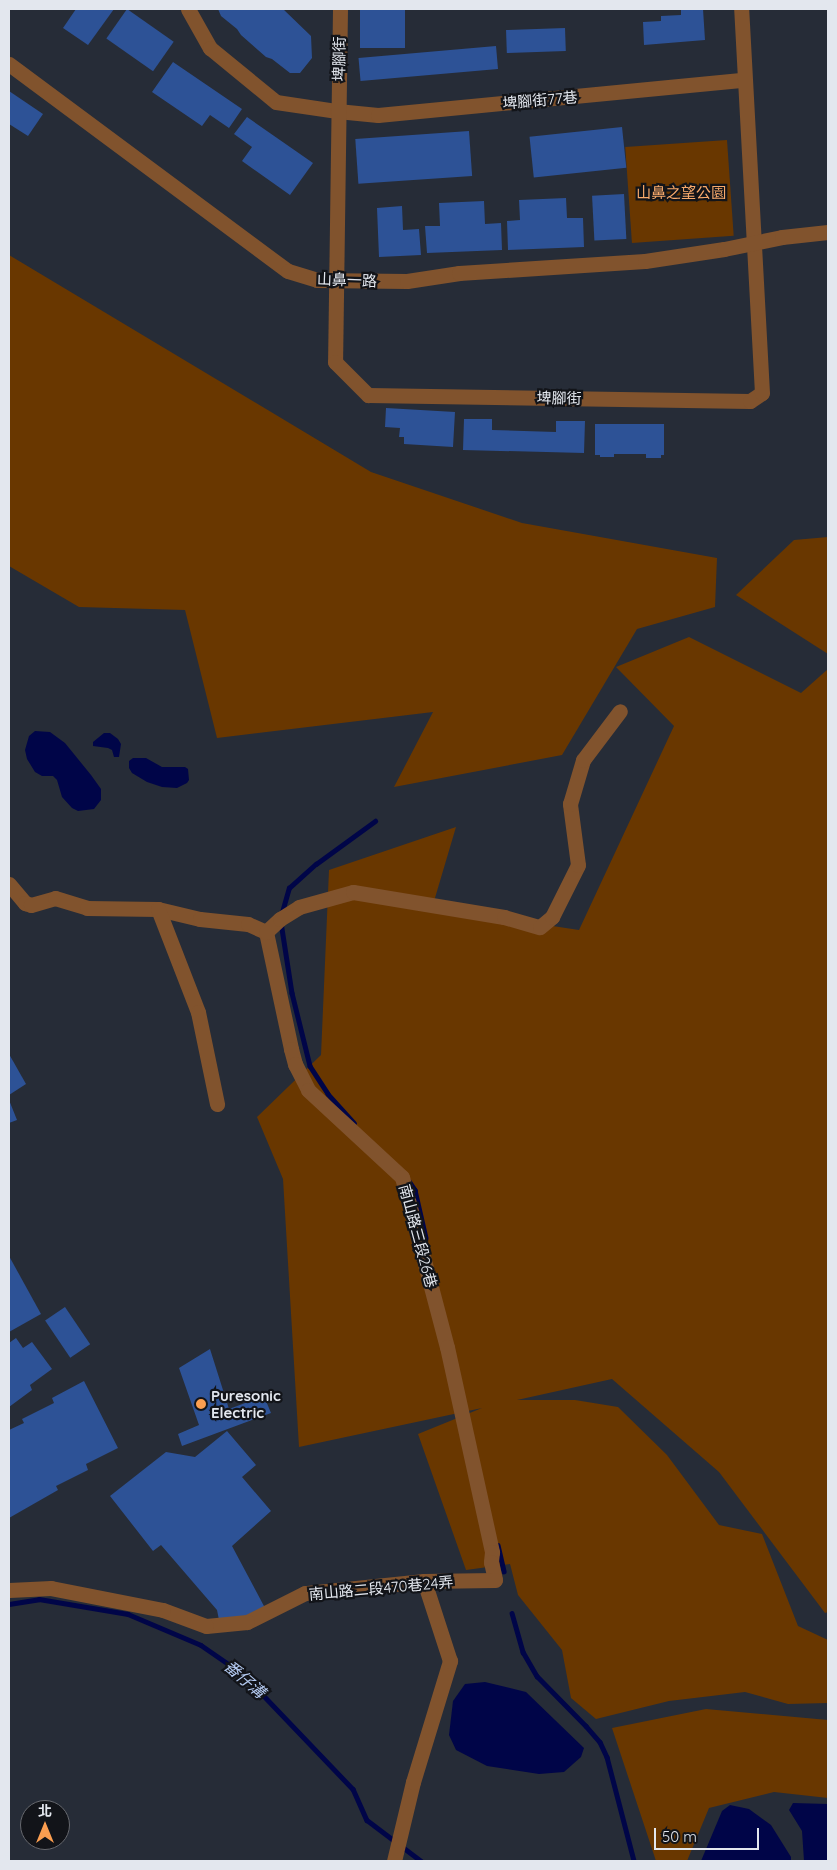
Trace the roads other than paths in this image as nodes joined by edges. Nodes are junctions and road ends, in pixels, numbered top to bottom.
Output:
1 (188, 9) edge
2 (340, 9) edge
3 (741, 9) edge
4 (9, 64) edge
5 (743, 80) junction
6 (337, 111) junction
7 (828, 232) edge
8 (753, 243) junction
9 (337, 280) junction
10 (620, 711) dead end
11 (9, 884) edge
12 (158, 908) junction
13 (266, 932) junction
14 (217, 1104) dead end
15 (495, 1580) joint
16 (424, 1582) junction
17 (9, 1590) edge
18 (394, 1861) edge

1 - 6 street, 埤腳街77巷
2 - 6 street, 埤腳街
3 - 5 street, 埤腳街
4 - 9 street, 山鼻一路
5 - 6 street, 埤腳街77巷
5 - 8 street, 埤腳街
6 - 9 street, 埤腳街
7 - 8 street, 山鼻一路
8 - 9 street, 山鼻一路
8 - 9 street, 埤腳街
10 - 13 street
11 - 12 street
12 - 13 street
12 - 14 street
13 - 15 street, 南山路三段26巷
15 - 16 street, 南山路二段470巷24弄
16 - 17 street, 南山路二段470巷24弄
16 - 18 street

